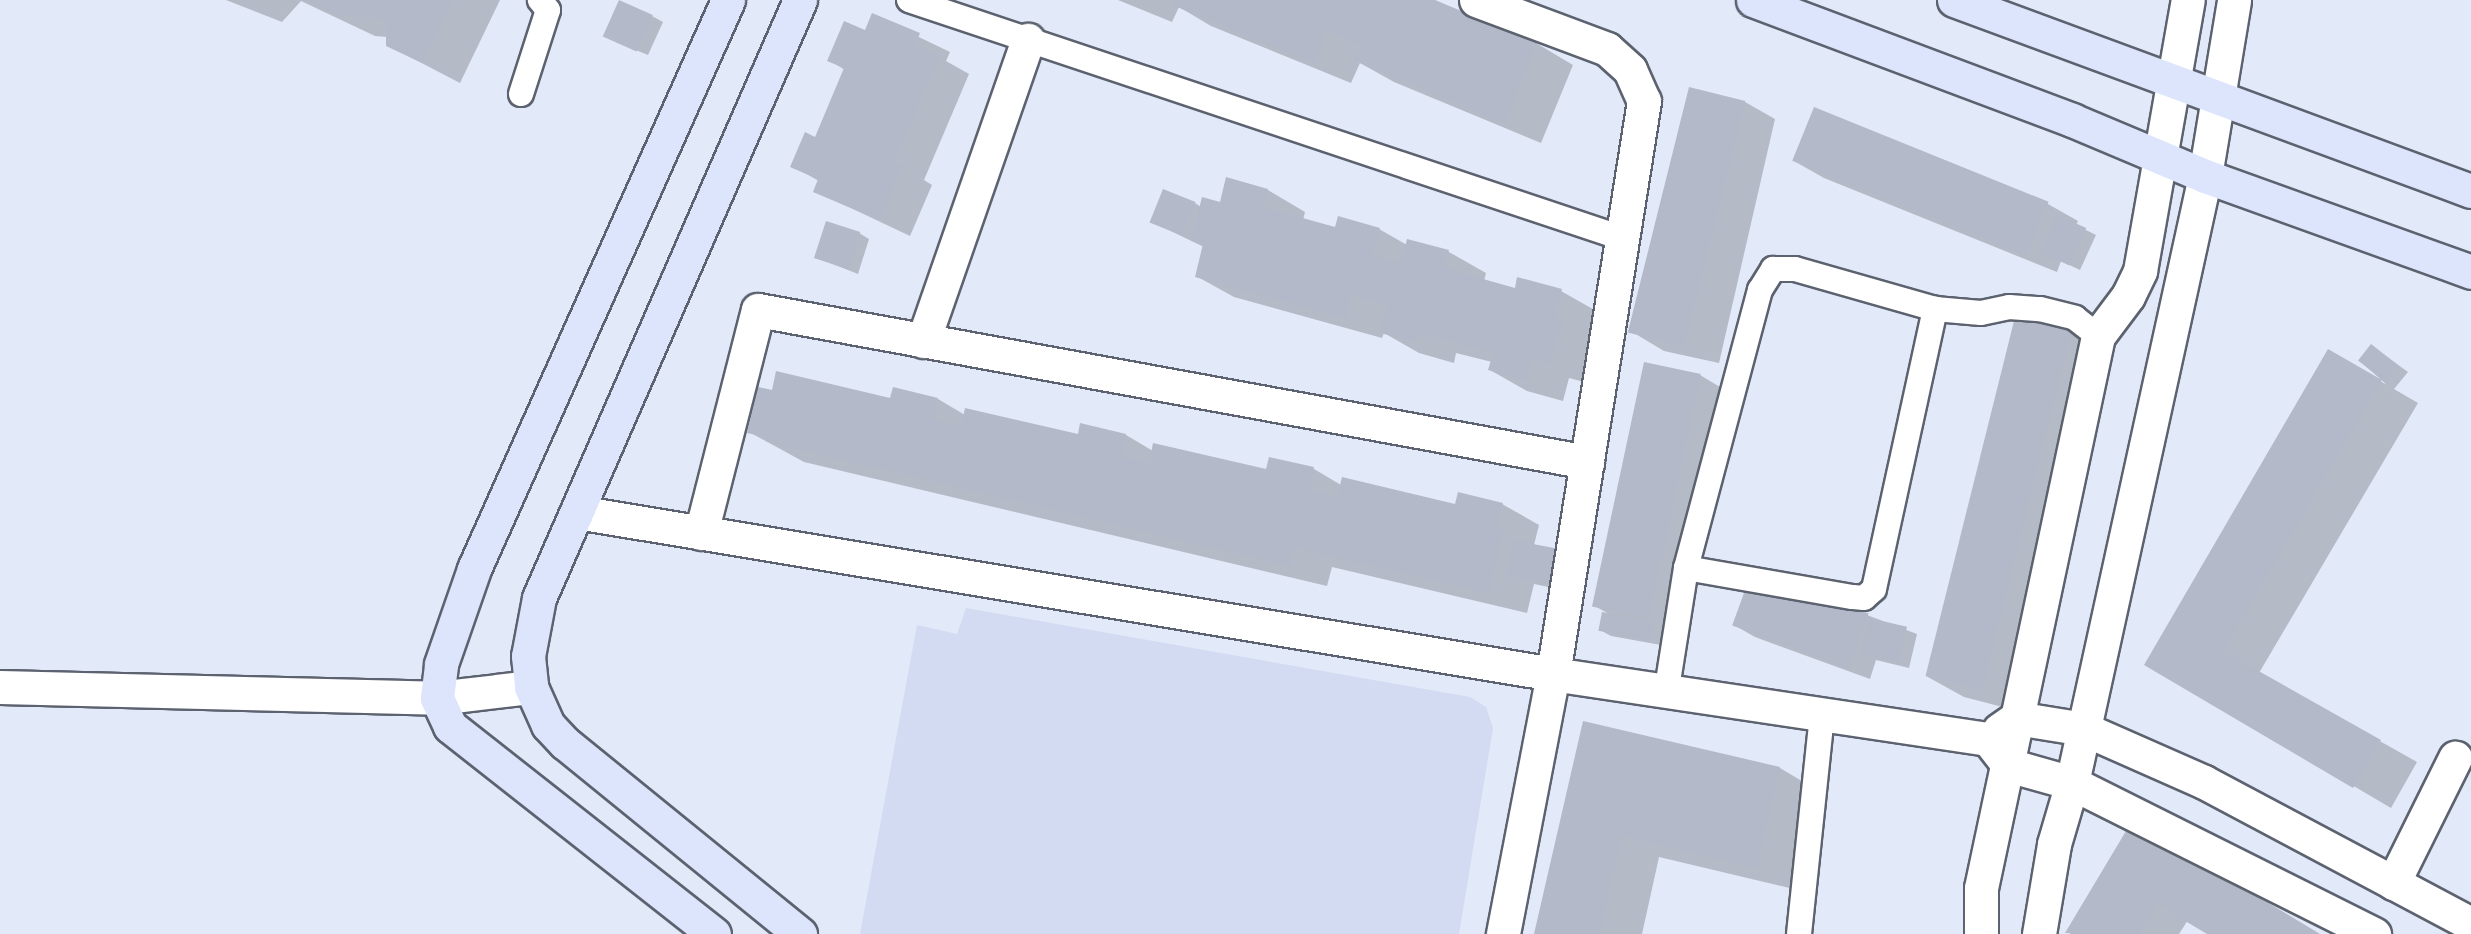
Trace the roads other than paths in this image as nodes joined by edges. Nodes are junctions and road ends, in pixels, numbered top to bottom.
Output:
1 (540, 0) edge
2 (728, 0) edge
3 (800, 0) edge
4 (909, 0) edge
5 (1476, 0) edge
6 (1753, 0) edge
7 (1954, 0) edge
8 (2188, 0) edge
9 (2234, 0) edge
10 (1029, 40) junction
11 (2176, 83) junction
12 (521, 94) dead end
13 (2216, 100) junction
14 (2163, 158) junction
15 (2205, 176) junction
16 (2471, 191) edge
17 (1622, 238) junction
18 (2471, 272) edge
19 (2128, 296) junction
20 (1935, 309) junction
21 (2172, 312) junction
22 (2098, 336) junction
23 (923, 341) junction
24 (1587, 462) junction
25 (577, 512) junction
26 (701, 533) junction
27 (1686, 568) junction
28 (1553, 674) junction
29 (0, 687) edge
30 (531, 687) junction
31 (1667, 688) junction
32 (437, 698) junction
33 (1822, 716) junction
34 (2016, 718) junction
35 (2084, 729) junction
36 (1988, 739) junction
37 (2455, 758) dead end
38 (2008, 765) junction
39 (2072, 783) junction
40 (2393, 883) junction
41 (2471, 924) edge
42 (714, 934) edge
43 (800, 934) edge
44 (1503, 934) edge
45 (1799, 934) edge
46 (1981, 934) edge
47 (2038, 934) edge
48 (2374, 934) edge

1 - 12 lane
2 - 32 street
3 - 25 street
4 - 10 lane
5 - 17 street
6 - 14 street
7 - 11 street
8 - 11 street
9 - 13 street
10 - 17 lane
10 - 23 street
11 - 13 street
11 - 14 street
13 - 15 street
13 - 16 street
14 - 15 street
14 - 19 street
15 - 18 street
15 - 21 street
17 - 24 street
19 - 21 street
19 - 22 street
20 - 22 lane
20 - 27 lane
20 - 27 lane
21 - 35 street
22 - 34 street
23 - 24 street
23 - 26 street
24 - 28 street
25 - 26 street
25 - 30 street
26 - 28 street
27 - 31 lane
28 - 31 street
28 - 44 street
29 - 32 street
30 - 32 street
30 - 43 street
31 - 33 street
32 - 42 street
33 - 36 street
33 - 45 lane
34 - 35 street
34 - 36 street
34 - 38 street
35 - 39 street
35 - 40 street
36 - 38 street
37 - 40 street
38 - 39 street
38 - 46 street
39 - 47 street
39 - 48 street
40 - 41 street

